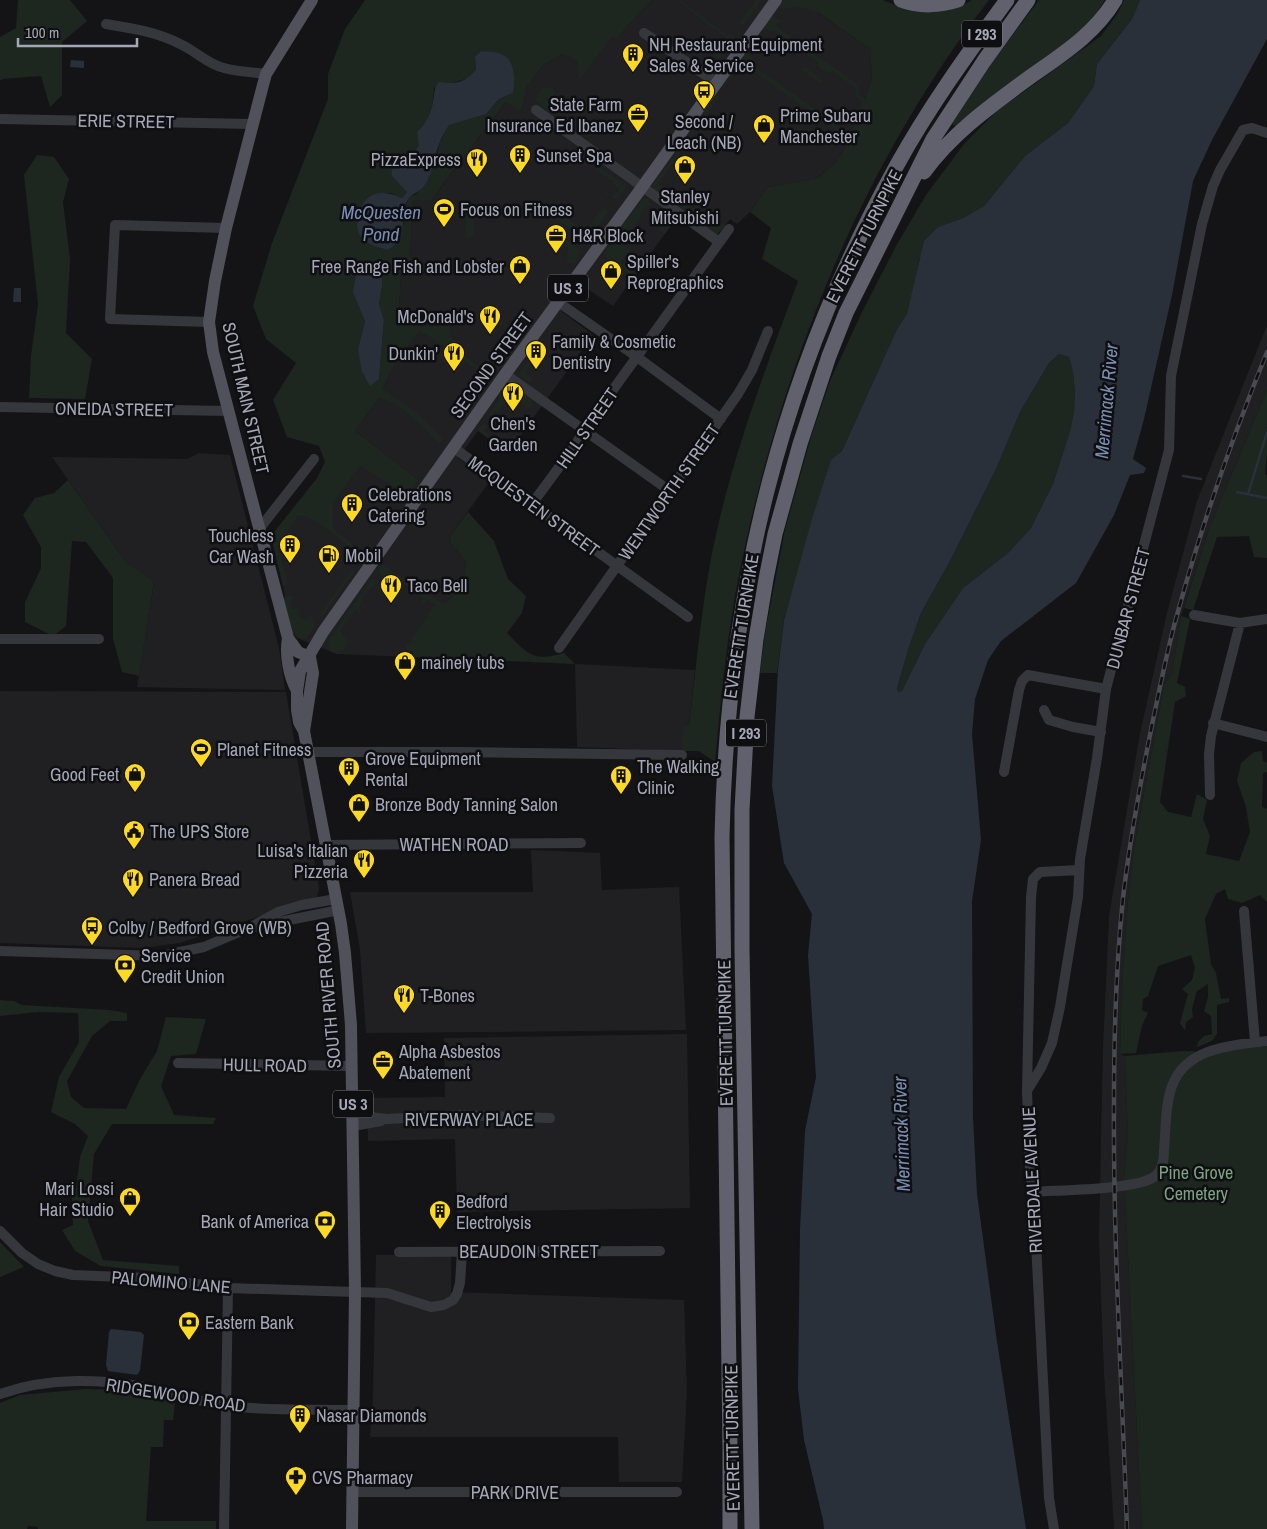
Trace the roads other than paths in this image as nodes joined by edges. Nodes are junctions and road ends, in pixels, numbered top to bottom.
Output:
1 (311, 0) edge
2 (776, 0) edge
3 (901, 0) edge
4 (958, 0) edge
5 (1007, 0) edge
6 (1028, 0) edge
7 (1115, 0) edge
8 (106, 24) dead end
9 (644, 33) dead end
10 (266, 74) junction
11 (717, 83) junction
12 (536, 110) dead end
13 (0, 118) edge
14 (252, 124) junction
15 (1267, 132) edge
16 (643, 186) junction
17 (226, 228) junction
18 (729, 229) dead end
19 (719, 242) junction
20 (558, 302) junction
21 (846, 313) junction
22 (209, 322) junction
23 (768, 331) dead end
24 (637, 357) junction
25 (505, 374) junction
26 (0, 407) edge
27 (229, 411) junction
28 (721, 419) junction
29 (584, 430) junction
30 (454, 448) junction
31 (314, 459) dead end
32 (670, 491) junction
33 (532, 504) junction
34 (260, 528) junction
35 (618, 566) junction
36 (1194, 615) dead end
37 (688, 617) dead end
38 (1267, 619) edge
39 (1240, 623) junction
40 (288, 638) junction
41 (0, 639) edge
42 (99, 639) dead end
43 (559, 648) dead end
44 (310, 657) junction
45 (1106, 689) junction
46 (297, 691) junction
47 (1044, 710) dead end
48 (1214, 723) junction
49 (304, 730) junction
50 (1101, 732) junction
51 (1267, 737) edge
52 (308, 752) junction
53 (682, 755) dead end
54 (1004, 772) dead end
55 (1210, 795) dead end
56 (581, 843) dead end
57 (326, 845) junction
58 (1079, 870) junction
59 (338, 905) junction
60 (1244, 911) dead end
61 (0, 951) edge
62 (1267, 1041) edge
63 (1256, 1042) junction
64 (178, 1063) dead end
65 (352, 1066) junction
66 (1027, 1091) junction
67 (550, 1118) dead end
68 (353, 1121) junction
69 (1033, 1192) junction
70 (0, 1231) edge
71 (660, 1251) dead end
72 (399, 1252) dead end
73 (462, 1252) junction
74 (228, 1288) junction
75 (355, 1292) junction
76 (0, 1394) edge
77 (227, 1406) junction
78 (354, 1410) junction
79 (353, 1492) junction
80 (677, 1492) dead end
81 (224, 1529) edge
82 (352, 1529) edge
83 (730, 1529) edge
84 (752, 1529) edge
85 (1054, 1529) edge

1 - 10 main road, SOUTH MAIN STREET
2 - 11 main road, SECOND STREET / US 3
3 - 4 highway
5 - 83 highway, EVERETT TURNPIKE / I 293
6 - 21 highway, EVERETT TURNPIKE / I 293
7 - 21 highway
8 - 10 street
9 - 11 street
10 - 14 main road, SOUTH MAIN STREET
11 - 16 main road, SECOND STREET / US 3
12 - 16 street
13 - 14 street, ERIE STREET
14 - 17 main road, SOUTH MAIN STREET
15 - 45 street, DUNBAR STREET
16 - 19 street
16 - 20 main road, SECOND STREET / US 3
17 - 22 main road, SOUTH MAIN STREET
17 - 22 street
18 - 19 street, HILL STREET
19 - 24 street, HILL STREET
20 - 24 street
20 - 25 main road, SECOND STREET / US 3
21 - 84 highway, EVERETT TURNPIKE / I 293
22 - 27 main road, SOUTH MAIN STREET
23 - 28 street, WENTWORTH STREET
24 - 28 street
24 - 29 street, HILL STREET
25 - 29 street
25 - 30 main road, SECOND STREET / US 3
26 - 27 street, ONEIDA STREET
27 - 34 main road, SOUTH MAIN STREET
28 - 32 street, WENTWORTH STREET
29 - 32 street
29 - 33 street, HILL STREET
30 - 33 street, MCQUESTEN STREET
30 - 44 main road, SECOND STREET / US 3
31 - 34 street
32 - 35 street, WENTWORTH STREET
33 - 35 street, MCQUESTEN STREET
34 - 40 main road, SOUTH MAIN STREET
35 - 37 street, MCQUESTEN STREET
35 - 43 street, WENTWORTH STREET
36 - 39 street
38 - 39 street
39 - 48 street
40 - 44 main road
40 - 46 main road, SOUTH MAIN STREET
41 - 42 street
44 - 46 main road, SOUTH RIVER ROAD / US 3
44 - 49 main road, SOUTH RIVER ROAD / US 3
45 - 50 street, DUNBAR STREET
45 - 54 street
46 - 49 main road, SOUTH RIVER ROAD / US 3
47 - 50 street
48 - 51 street
48 - 55 street
49 - 52 main road, SOUTH RIVER ROAD / US 3
50 - 58 street, DUNBAR STREET
52 - 53 street
52 - 57 main road, SOUTH RIVER ROAD / US 3
56 - 57 street, WATHEN ROAD
57 - 59 main road, SOUTH RIVER ROAD / US 3
58 - 66 street, DUNBAR STREET
58 - 66 street, RIVERDALE AVENUE
59 - 61 street
59 - 65 main road, SOUTH RIVER ROAD / US 3
60 - 63 street
62 - 63 street
63 - 69 street
64 - 65 street, HULL ROAD
65 - 68 main road, SOUTH RIVER ROAD / US 3
66 - 69 street, RIVERDALE AVENUE
67 - 68 street, RIVERWAY PLACE
68 - 75 main road, SOUTH RIVER ROAD / US 3
69 - 85 street, RIVERDALE AVENUE
70 - 74 street, PALOMINO LANE
71 - 73 street, BEAUDOIN STREET
72 - 73 street, BEAUDOIN STREET
73 - 75 street, PALOMINO LANE
74 - 75 street, PALOMINO LANE
74 - 77 street
75 - 78 main road, SOUTH RIVER ROAD / US 3
76 - 77 street, RIDGEWOOD ROAD
77 - 78 street, RIDGEWOOD ROAD
77 - 81 street
78 - 79 main road, SOUTH RIVER ROAD / US 3
79 - 80 street, PARK DRIVE
79 - 82 main road, SOUTH RIVER ROAD / US 3

